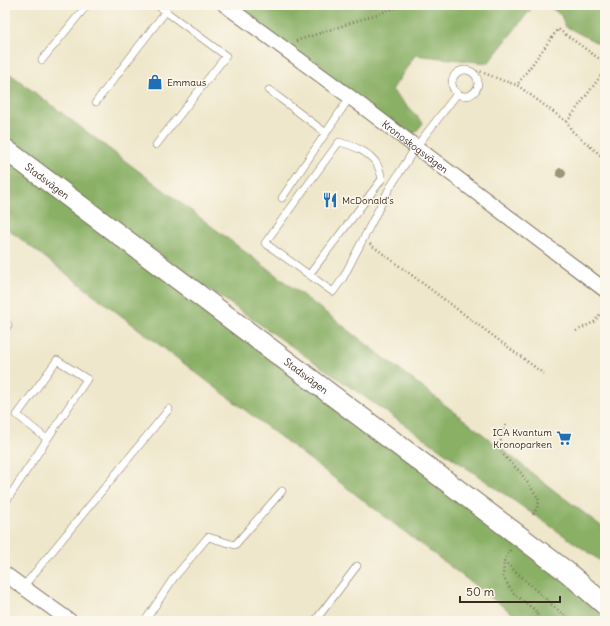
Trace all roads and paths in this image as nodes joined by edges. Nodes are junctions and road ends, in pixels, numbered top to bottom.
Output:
1 (87, 5) edge
2 (158, 5) edge
3 (225, 5) edge
4 (406, 5) edge
5 (166, 11) junction
6 (296, 41) dead end
7 (42, 60) dead end
8 (605, 63) edge
9 (605, 70) edge
10 (473, 73) junction
11 (517, 85) junction
12 (269, 90) dead end
13 (457, 94) junction
14 (350, 97) junction
15 (96, 102) dead end
16 (567, 122) junction
17 (326, 133) junction
18 (156, 145) dead end
19 (416, 147) junction
20 (5, 149) edge
21 (605, 160) edge
22 (282, 198) dead end
23 (406, 270) dead end
24 (309, 274) junction
25 (605, 290) edge
26 (605, 308) edge
27 (5, 323) edge
28 (5, 329) edge
29 (576, 331) dead end
30 (544, 374) dead end
31 (168, 409) dead end
32 (506, 425) dead end
33 (47, 439) junction
34 (282, 491) dead end
35 (5, 503) edge
36 (533, 515) dead end
37 (510, 550) dead end
38 (504, 561) junction
39 (357, 566) dead end
40 (5, 574) edge
41 (23, 587) junction
42 (605, 605) edge
43 (70, 621) edge
44 (145, 621) edge
45 (315, 621) edge
46 (539, 621) edge
47 (573, 621) edge

1 - 7 lane
2 - 5 lane
3 - 14 street, Kronoskogsvägen
4 - 6 path
5 - 15 lane
5 - 18 lane
8 - 11 path
9 - 16 path
10 - 11 path
10 - 13 lane
10 - 13 lane
11 - 16 path
12 - 17 lane
13 - 19 lane
14 - 17 lane
14 - 19 street, Kronoskogsvägen
16 - 21 path
17 - 22 lane
19 - 24 lane
19 - 25 street, Kronoskogsvägen
20 - 42 main road, Stadsvägen
23 - 30 path
24 - 24 lane
26 - 29 path
27 - 28 lane
31 - 41 lane
32 - 36 path
33 - 33 lane
33 - 35 lane
34 - 44 lane
37 - 38 path
38 - 46 path
38 - 47 path
39 - 45 lane
40 - 41 street
41 - 43 street

